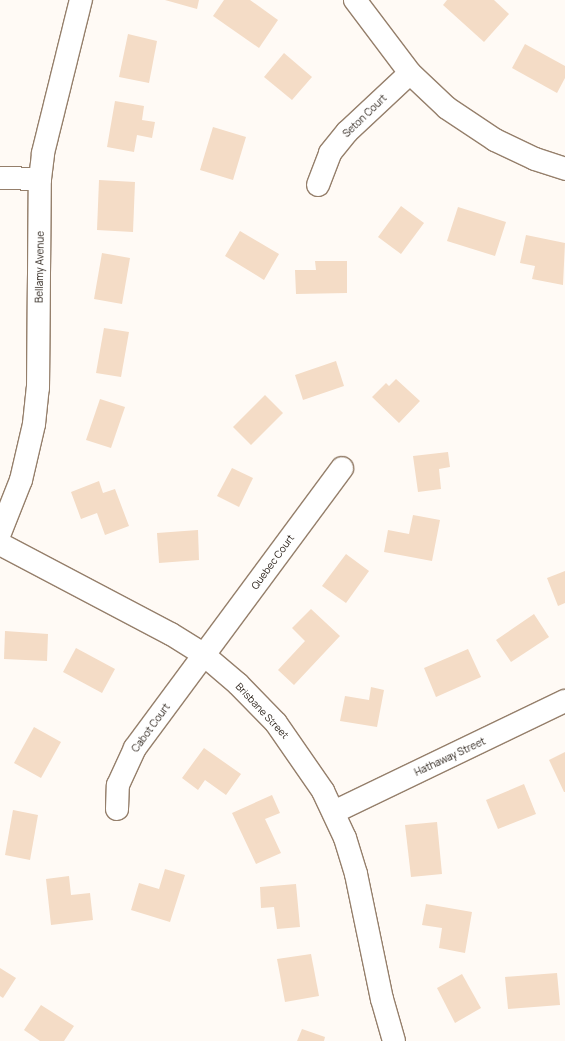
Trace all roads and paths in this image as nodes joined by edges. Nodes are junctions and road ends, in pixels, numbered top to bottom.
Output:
1 (82, 0) edge
2 (355, 0) edge
3 (410, 73) junction
4 (565, 169) edge
5 (0, 178) edge
6 (40, 179) junction
7 (318, 185) dead end
8 (342, 468) dead end
9 (0, 533) edge
10 (0, 544) edge
11 (204, 655) junction
12 (565, 701) edge
13 (117, 809) dead end
14 (334, 812) junction
15 (394, 1041) edge

1 - 6 street, Bellamy Avenue
2 - 3 street
3 - 4 street
3 - 7 street, Seton Court
5 - 6 street
6 - 9 street, Bellamy Avenue
8 - 11 street, Quebec Court
10 - 11 street, Brisbane Street
11 - 13 street, Cabot Court
11 - 14 street, Brisbane Street
12 - 14 street, Hathaway Street
14 - 15 street, Brisbane Street

